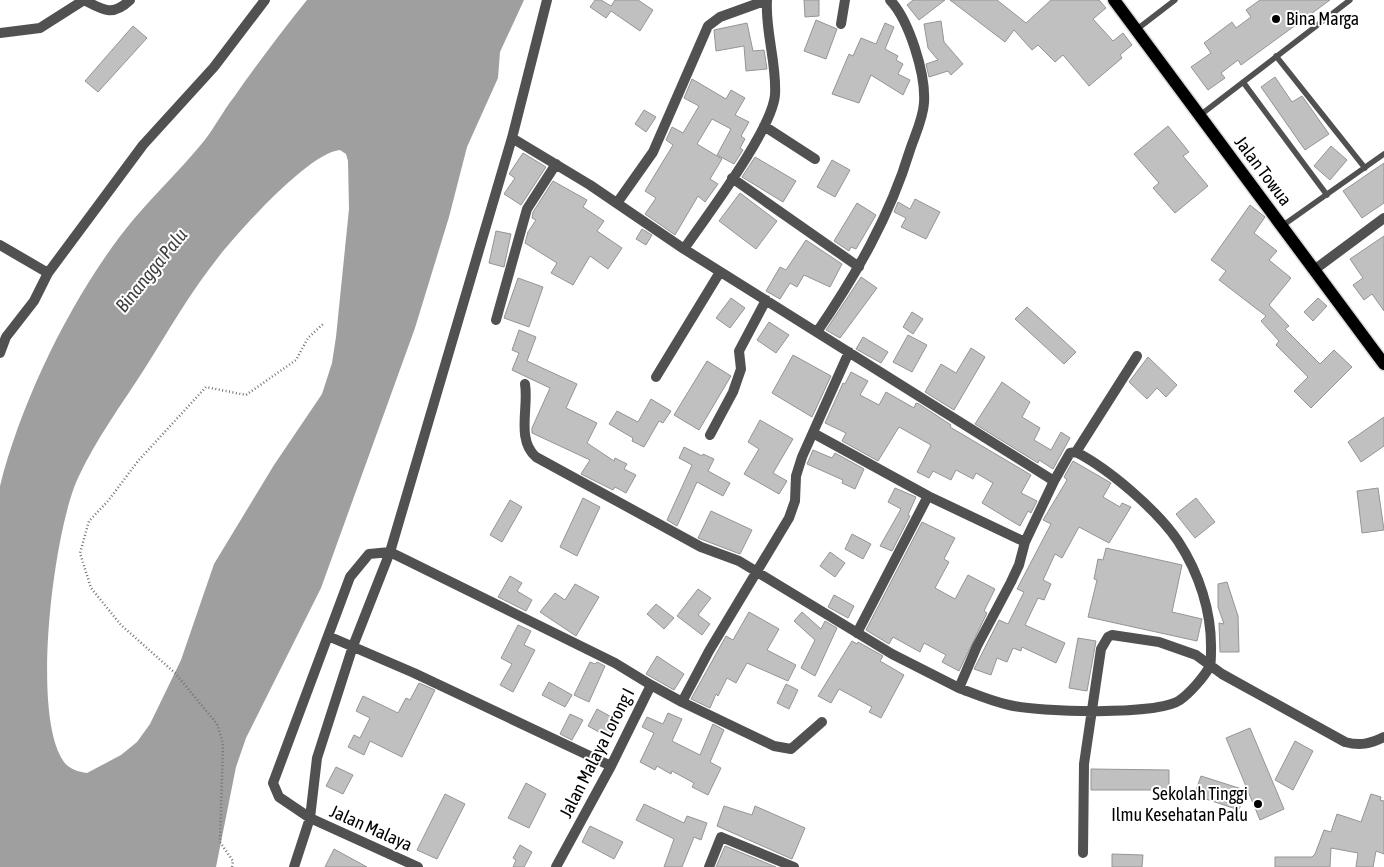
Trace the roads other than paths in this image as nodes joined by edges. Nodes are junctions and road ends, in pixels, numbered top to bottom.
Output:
1 (84, 0) edge
2 (130, 0) edge
3 (265, 0) edge
4 (547, 0) edge
5 (767, 0) edge
6 (845, 0) edge
7 (890, 0) edge
8 (1114, 0) edge
9 (1175, 0) edge
10 (1350, 0) edge
11 (841, 24) dead end
12 (1136, 30) junction
13 (0, 33) edge
14 (1276, 56) junction
15 (1243, 82) junction
16 (1200, 116) junction
17 (764, 126) junction
18 (512, 138) junction
19 (1384, 154) edge
20 (815, 159) dead end
21 (556, 164) junction
22 (1365, 168) junction
23 (732, 178) junction
24 (1327, 195) junction
25 (617, 203) junction
26 (1384, 218) edge
27 (1282, 226) junction
28 (0, 245) edge
29 (684, 249) junction
30 (859, 267) junction
31 (1314, 270) junction
32 (720, 272) junction
33 (48, 273) junction
34 (766, 300) junction
35 (496, 320) dead end
36 (817, 332) junction
37 (849, 352) junction
38 (0, 353) edge
39 (1137, 356) dead end
40 (1384, 364) edge
41 (656, 377) dead end
42 (526, 384) dead end
43 (812, 433) junction
44 (710, 435) dead end
45 (1076, 452) junction
46 (1054, 481) junction
47 (928, 496) junction
48 (1025, 542) junction
49 (390, 552) junction
50 (758, 572) junction
51 (858, 633) junction
52 (328, 636) junction
53 (352, 646) junction
54 (1210, 665) junction
55 (650, 685) junction
56 (959, 688) junction
57 (682, 702) junction
58 (1091, 710) junction
59 (822, 722) dead end
60 (1384, 737) edge
61 (611, 766) junction
62 (310, 818) junction
63 (1083, 853) dead end
64 (294, 867) edge
65 (418, 867) edge
66 (556, 867) edge
67 (709, 867) edge
68 (794, 867) edge

1 - 2 street
1 - 13 street
3 - 33 street
4 - 18 street
5 - 17 street
5 - 25 street
6 - 11 street
7 - 30 street
8 - 12 main road, Jalan Towua
9 - 12 lane
10 - 14 lane
12 - 16 main road, Jalan Towua
14 - 15 lane
14 - 22 lane
15 - 16 lane
15 - 24 lane
16 - 27 main road, Jalan Towua
17 - 20 street
17 - 23 street
18 - 21 street
18 - 49 street
19 - 22 lane
21 - 25 street
21 - 35 street
22 - 24 lane
23 - 29 street
23 - 30 street
24 - 27 lane
25 - 29 street
26 - 31 street
27 - 31 main road, Jalan Towua
28 - 33 street
29 - 32 street
30 - 36 street
31 - 40 main road, Jalan Towua
32 - 34 street
32 - 41 street
33 - 38 street
34 - 36 street
34 - 44 street
36 - 37 street
37 - 43 street
37 - 46 street
39 - 45 street
42 - 50 street
43 - 47 street
43 - 50 street
45 - 46 street
45 - 54 street
46 - 48 street
47 - 48 street
47 - 51 street
48 - 56 street
49 - 52 street, Jalan Malaya
49 - 53 street
49 - 55 street
50 - 51 street
50 - 57 street
51 - 56 street
52 - 53 street
52 - 62 street, Jalan Malaya
53 - 61 street
53 - 62 street
54 - 58 street
54 - 58 street
54 - 60 street
55 - 57 street, Jalan Malaya Lorong I
55 - 61 street, Jalan Malaya Lorong I
56 - 58 street
57 - 59 street, Jalan Malaya Lorong I
58 - 63 street
61 - 66 street, Jalan Malaya Lorong I
62 - 64 street
62 - 65 street, Jalan Malaya
67 - 68 street

